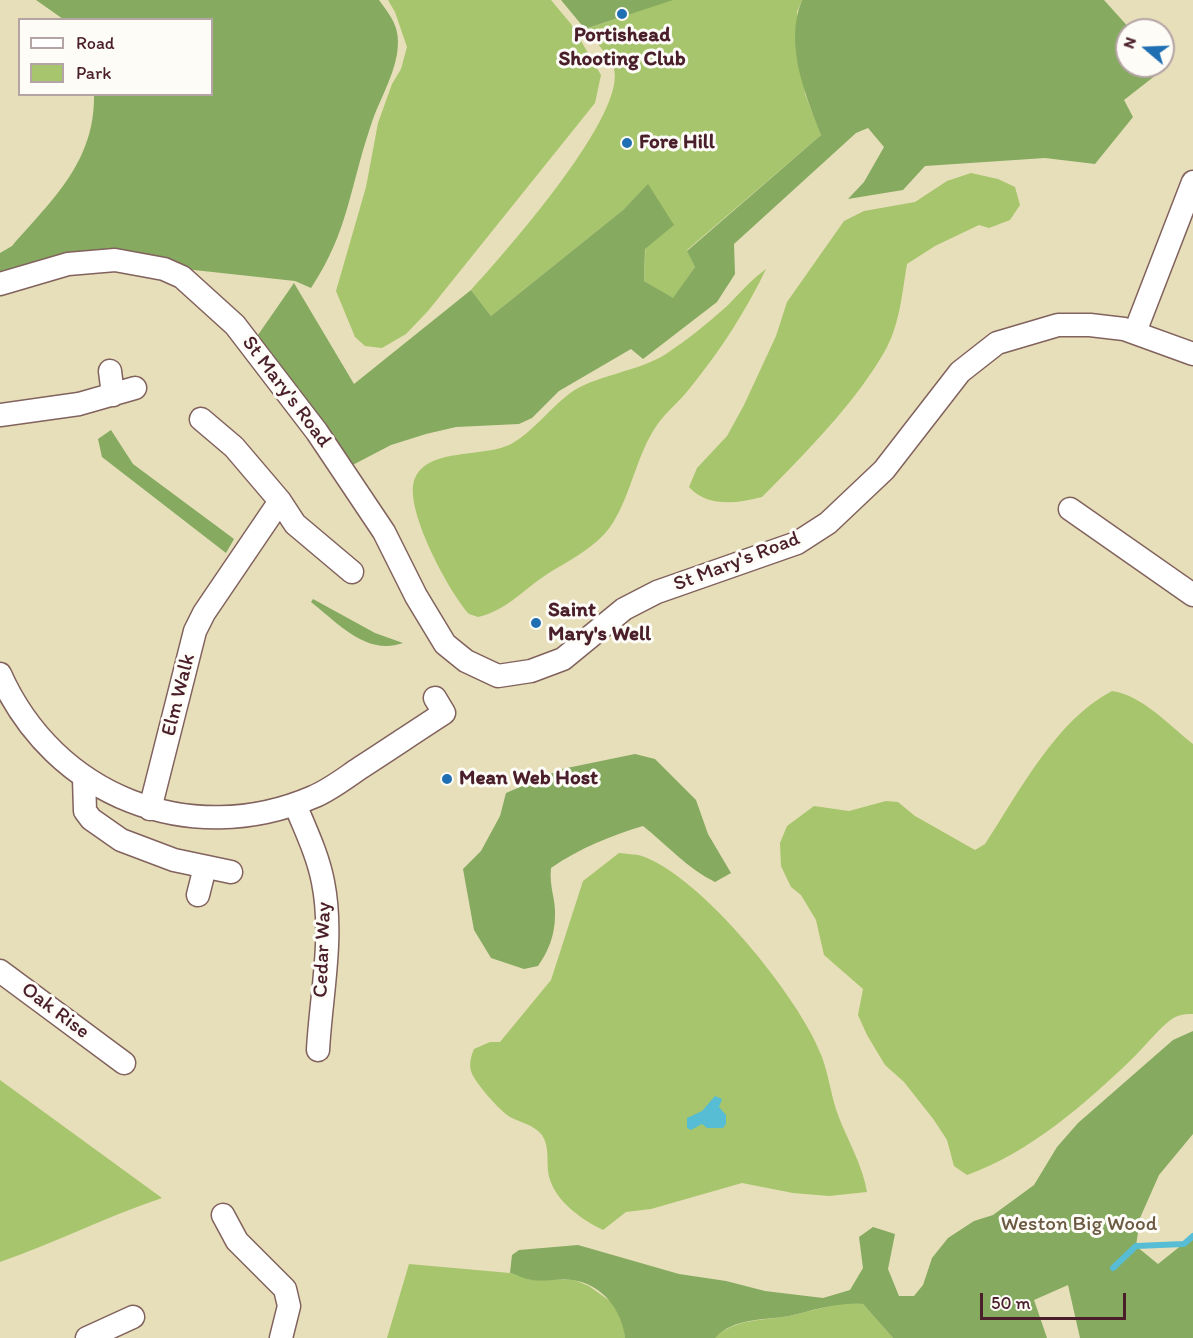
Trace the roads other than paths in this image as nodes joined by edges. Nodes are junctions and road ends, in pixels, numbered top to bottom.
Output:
1 (1193, 182) edge
2 (0, 284) edge
3 (1135, 332) junction
4 (1193, 354) edge
5 (110, 371) dead end
6 (0, 415) edge
7 (201, 419) dead end
8 (280, 501) junction
9 (1071, 509) dead end
10 (352, 572) dead end
11 (1187, 588) edge
12 (0, 674) edge
13 (435, 698) dead end
14 (8, 714) edge
15 (84, 778) junction
16 (295, 804) junction
17 (150, 809) junction
18 (205, 867) junction
19 (231, 872) dead end
20 (198, 895) dead end
21 (0, 971) edge
22 (313, 1036) dead end
23 (118, 1051) dead end
24 (224, 1226) dead end
25 (126, 1326) edge
26 (87, 1338) edge
27 (281, 1338) edge

1 - 3 street
2 - 3 street, St Mary's Road
3 - 4 street, St Mary's Road
5 - 6 street
7 - 8 street
8 - 10 street
8 - 17 street, Elm Walk
9 - 11 street
12 - 14 street
13 - 16 street
14 - 15 street
15 - 17 street
15 - 18 street
16 - 17 street
16 - 22 street, Cedar Way
18 - 19 street
18 - 20 street
21 - 23 street, Oak Rise
24 - 27 street
25 - 26 street

